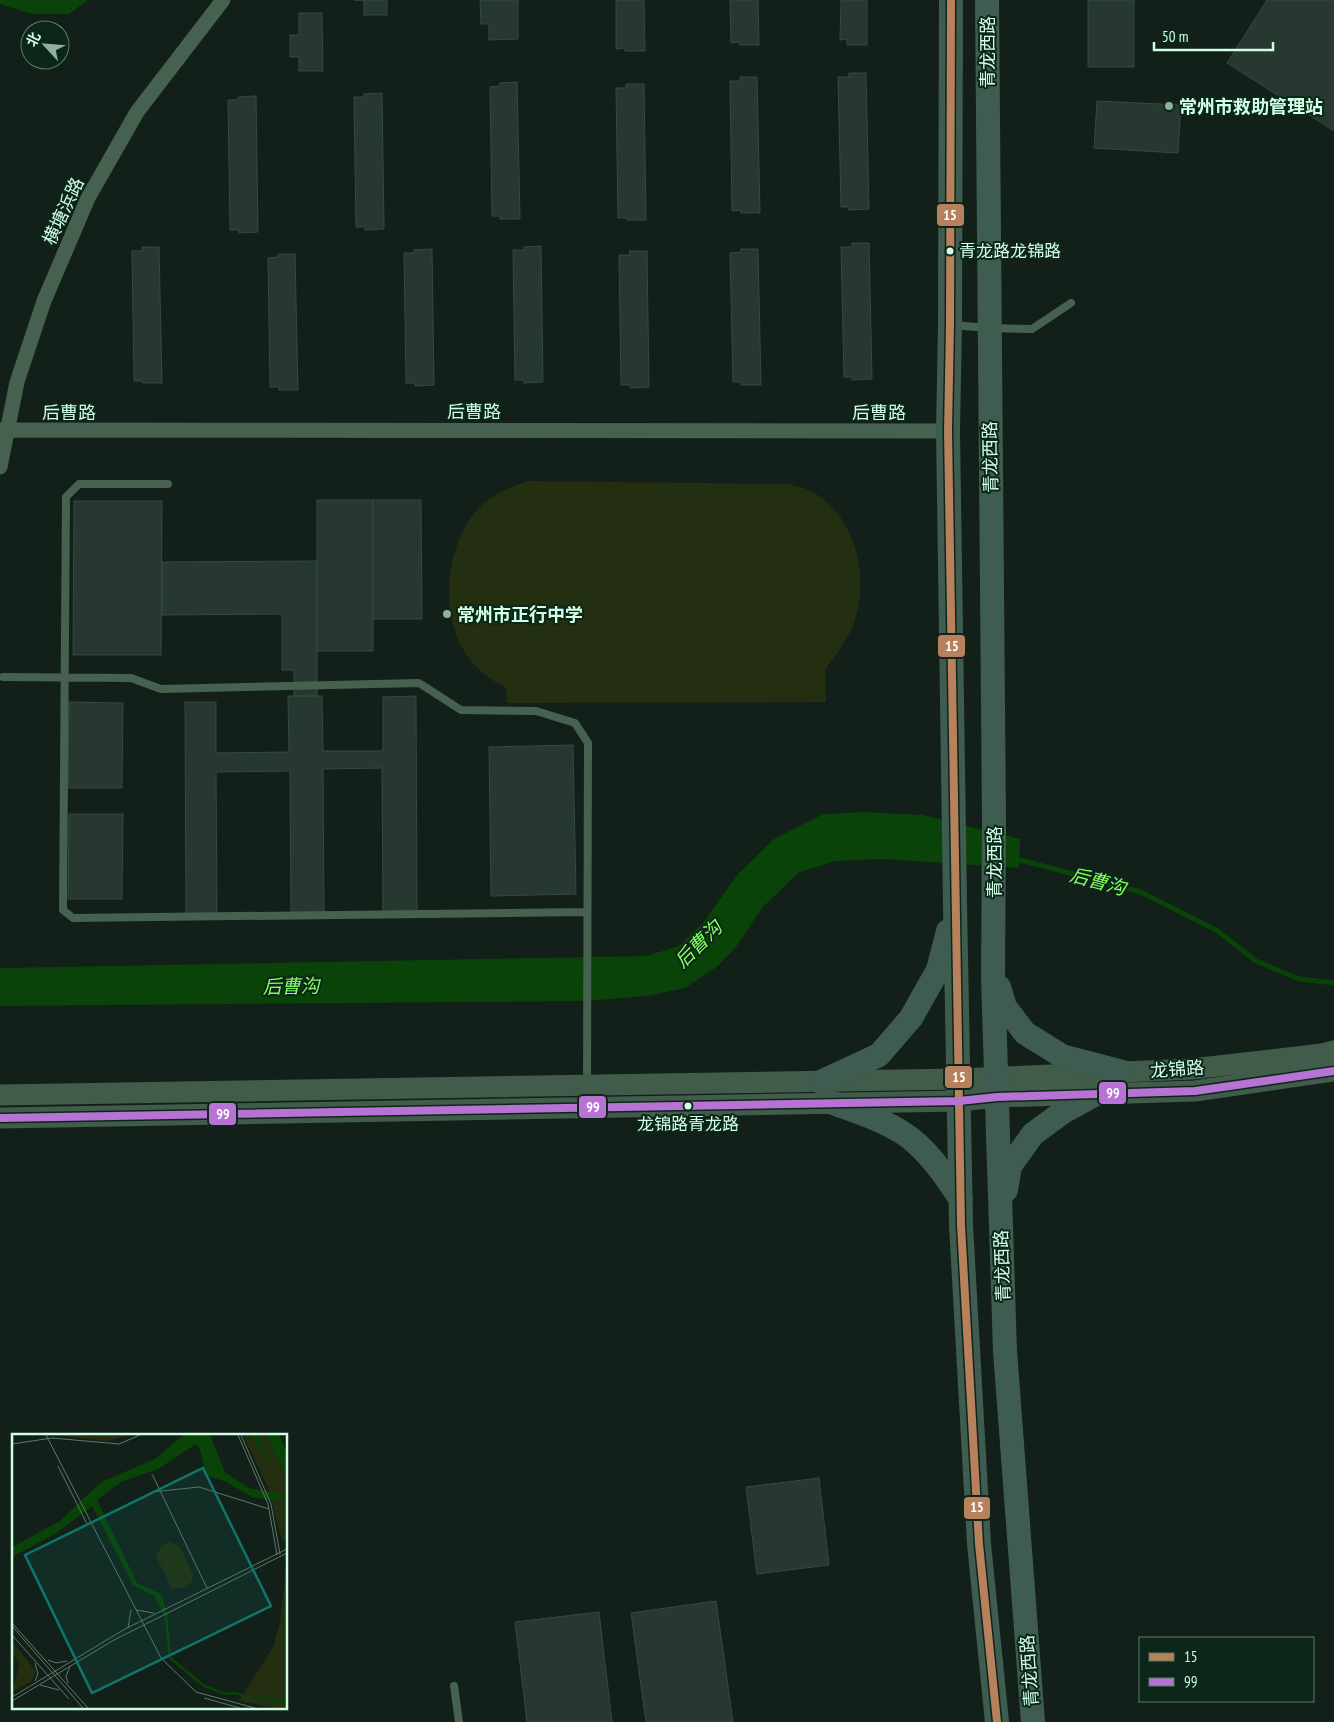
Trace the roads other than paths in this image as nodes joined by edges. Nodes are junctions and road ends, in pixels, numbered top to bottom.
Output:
1 (223, 0) edge
2 (951, 0) edge
3 (987, 0) edge
4 (1070, 303) dead end
5 (950, 325) junction
6 (989, 328) junction
7 (4, 430) edge
8 (948, 431) junction
9 (0, 467) edge
10 (168, 484) dead end
11 (3, 677) dead end
12 (65, 677) junction
13 (955, 903) junction
14 (586, 912) junction
15 (994, 967) junction
16 (1334, 1051) edge
17 (1334, 1071) edge
18 (1123, 1072) junction
19 (821, 1082) junction
20 (587, 1086) junction
21 (997, 1087) junction
22 (959, 1090) junction
23 (1096, 1094) junction
24 (0, 1095) edge
25 (833, 1103) junction
26 (0, 1118) edge
27 (961, 1200) junction
28 (1001, 1221) junction
29 (454, 1686) dead end
30 (460, 1722) edge
31 (997, 1722) edge
32 (1033, 1722) edge

1 - 7 street, 横塘浜路
2 - 5 main road, 青龙西路
3 - 6 main road, 青龙西路
4 - 6 lane
5 - 6 lane
5 - 8 main road, 青龙西路
6 - 15 main road, 青龙西路
7 - 8 street, 后曹路
7 - 9 street, 横塘浜路
8 - 13 main road, 青龙西路
10 - 12 lane
11 - 12 lane
12 - 14 lane
12 - 14 lane
13 - 19 main road
13 - 22 main road, 青龙西路
14 - 20 lane
15 - 18 main road
15 - 21 main road, 青龙西路
16 - 18 main road, 龙锦路
17 - 23 main road, 龙锦路
18 - 21 main road, 龙锦路
19 - 20 main road
19 - 22 main road
20 - 24 main road
21 - 22 main road, 龙锦路
21 - 23 main road, 龙锦路
21 - 28 main road, 青龙西路
22 - 25 main road
22 - 27 main road, 青龙西路
23 - 28 main road
25 - 26 main road
25 - 27 main road
27 - 31 main road, 青龙西路
28 - 32 main road, 青龙西路
29 - 30 lane

